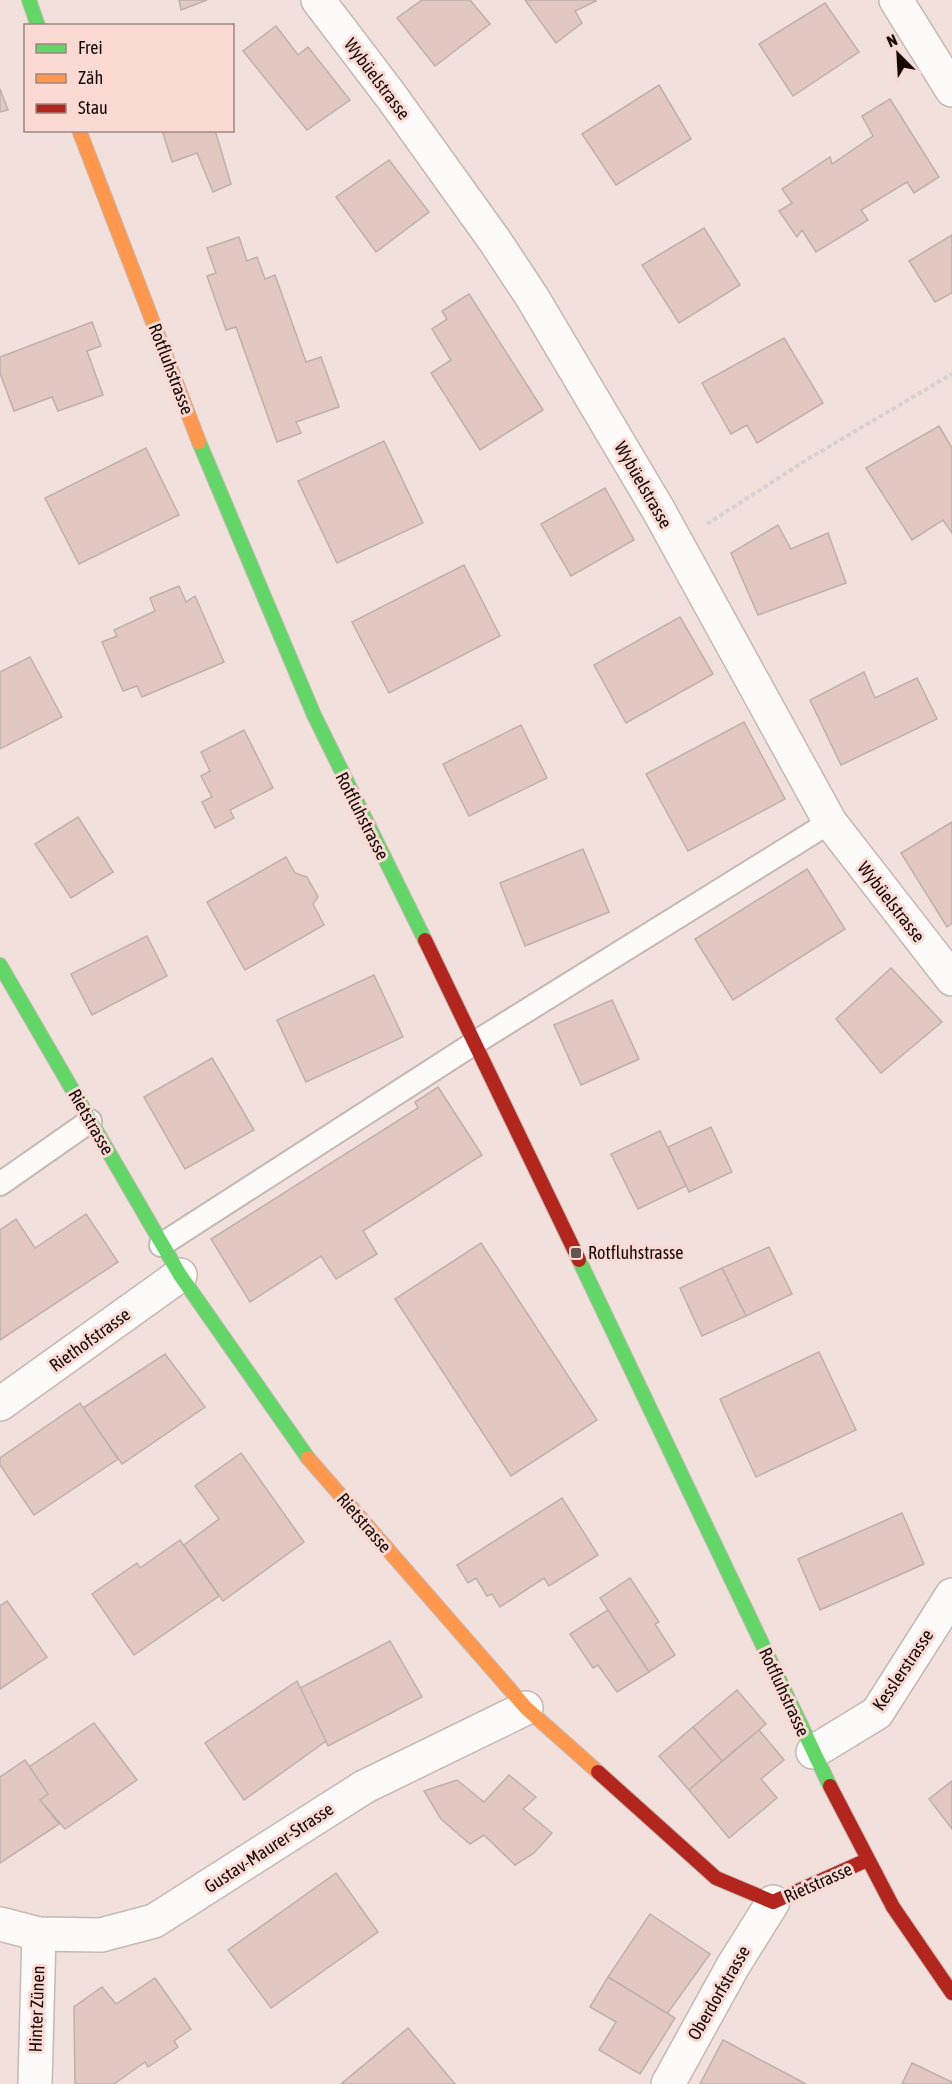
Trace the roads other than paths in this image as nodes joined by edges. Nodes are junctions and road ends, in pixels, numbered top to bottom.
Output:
1 (28, 0) edge
2 (318, 0) edge
3 (896, 0) edge
4 (37, 24) edge
5 (952, 90) edge
6 (80, 132) edge
7 (830, 822) junction
8 (0, 965) edge
9 (952, 979) edge
10 (476, 1042) junction
11 (90, 1121) junction
12 (0, 1184) edge
13 (161, 1245) junction
14 (180, 1275) junction
15 (0, 1404) edge
16 (952, 1595) edge
17 (525, 1708) junction
18 (813, 1752) junction
19 (867, 1860) junction
20 (773, 1902) junction
21 (0, 1924) edge
22 (39, 1934) junction
23 (952, 1993) edge
24 (35, 2084) edge
25 (668, 2084) edge

1 - 4 main road
2 - 7 street, Wybüelstrasse
3 - 5 street
6 - 10 main road, Rotfluhstrasse
7 - 9 street, Wybüelstrasse
7 - 10 lane
8 - 11 main road, Rietstrasse
10 - 13 lane
10 - 18 main road, Rotfluhstrasse
11 - 12 lane
11 - 13 main road, Rietstrasse
13 - 14 main road, Rietstrasse
14 - 15 street, Riethofstrasse
14 - 17 main road, Rietstrasse
16 - 18 street, Kesslerstrasse
17 - 20 main road, Rietstrasse
17 - 22 street, Gustav-Maurer-Strasse
18 - 19 main road, Rotfluhstrasse
19 - 20 main road, Rietstrasse
19 - 23 main road, Rotfluhstrasse
20 - 25 street, Oberdorfstrasse
21 - 22 street, Gustav-Maurer-Strasse
22 - 24 street, Hinter Zünen

